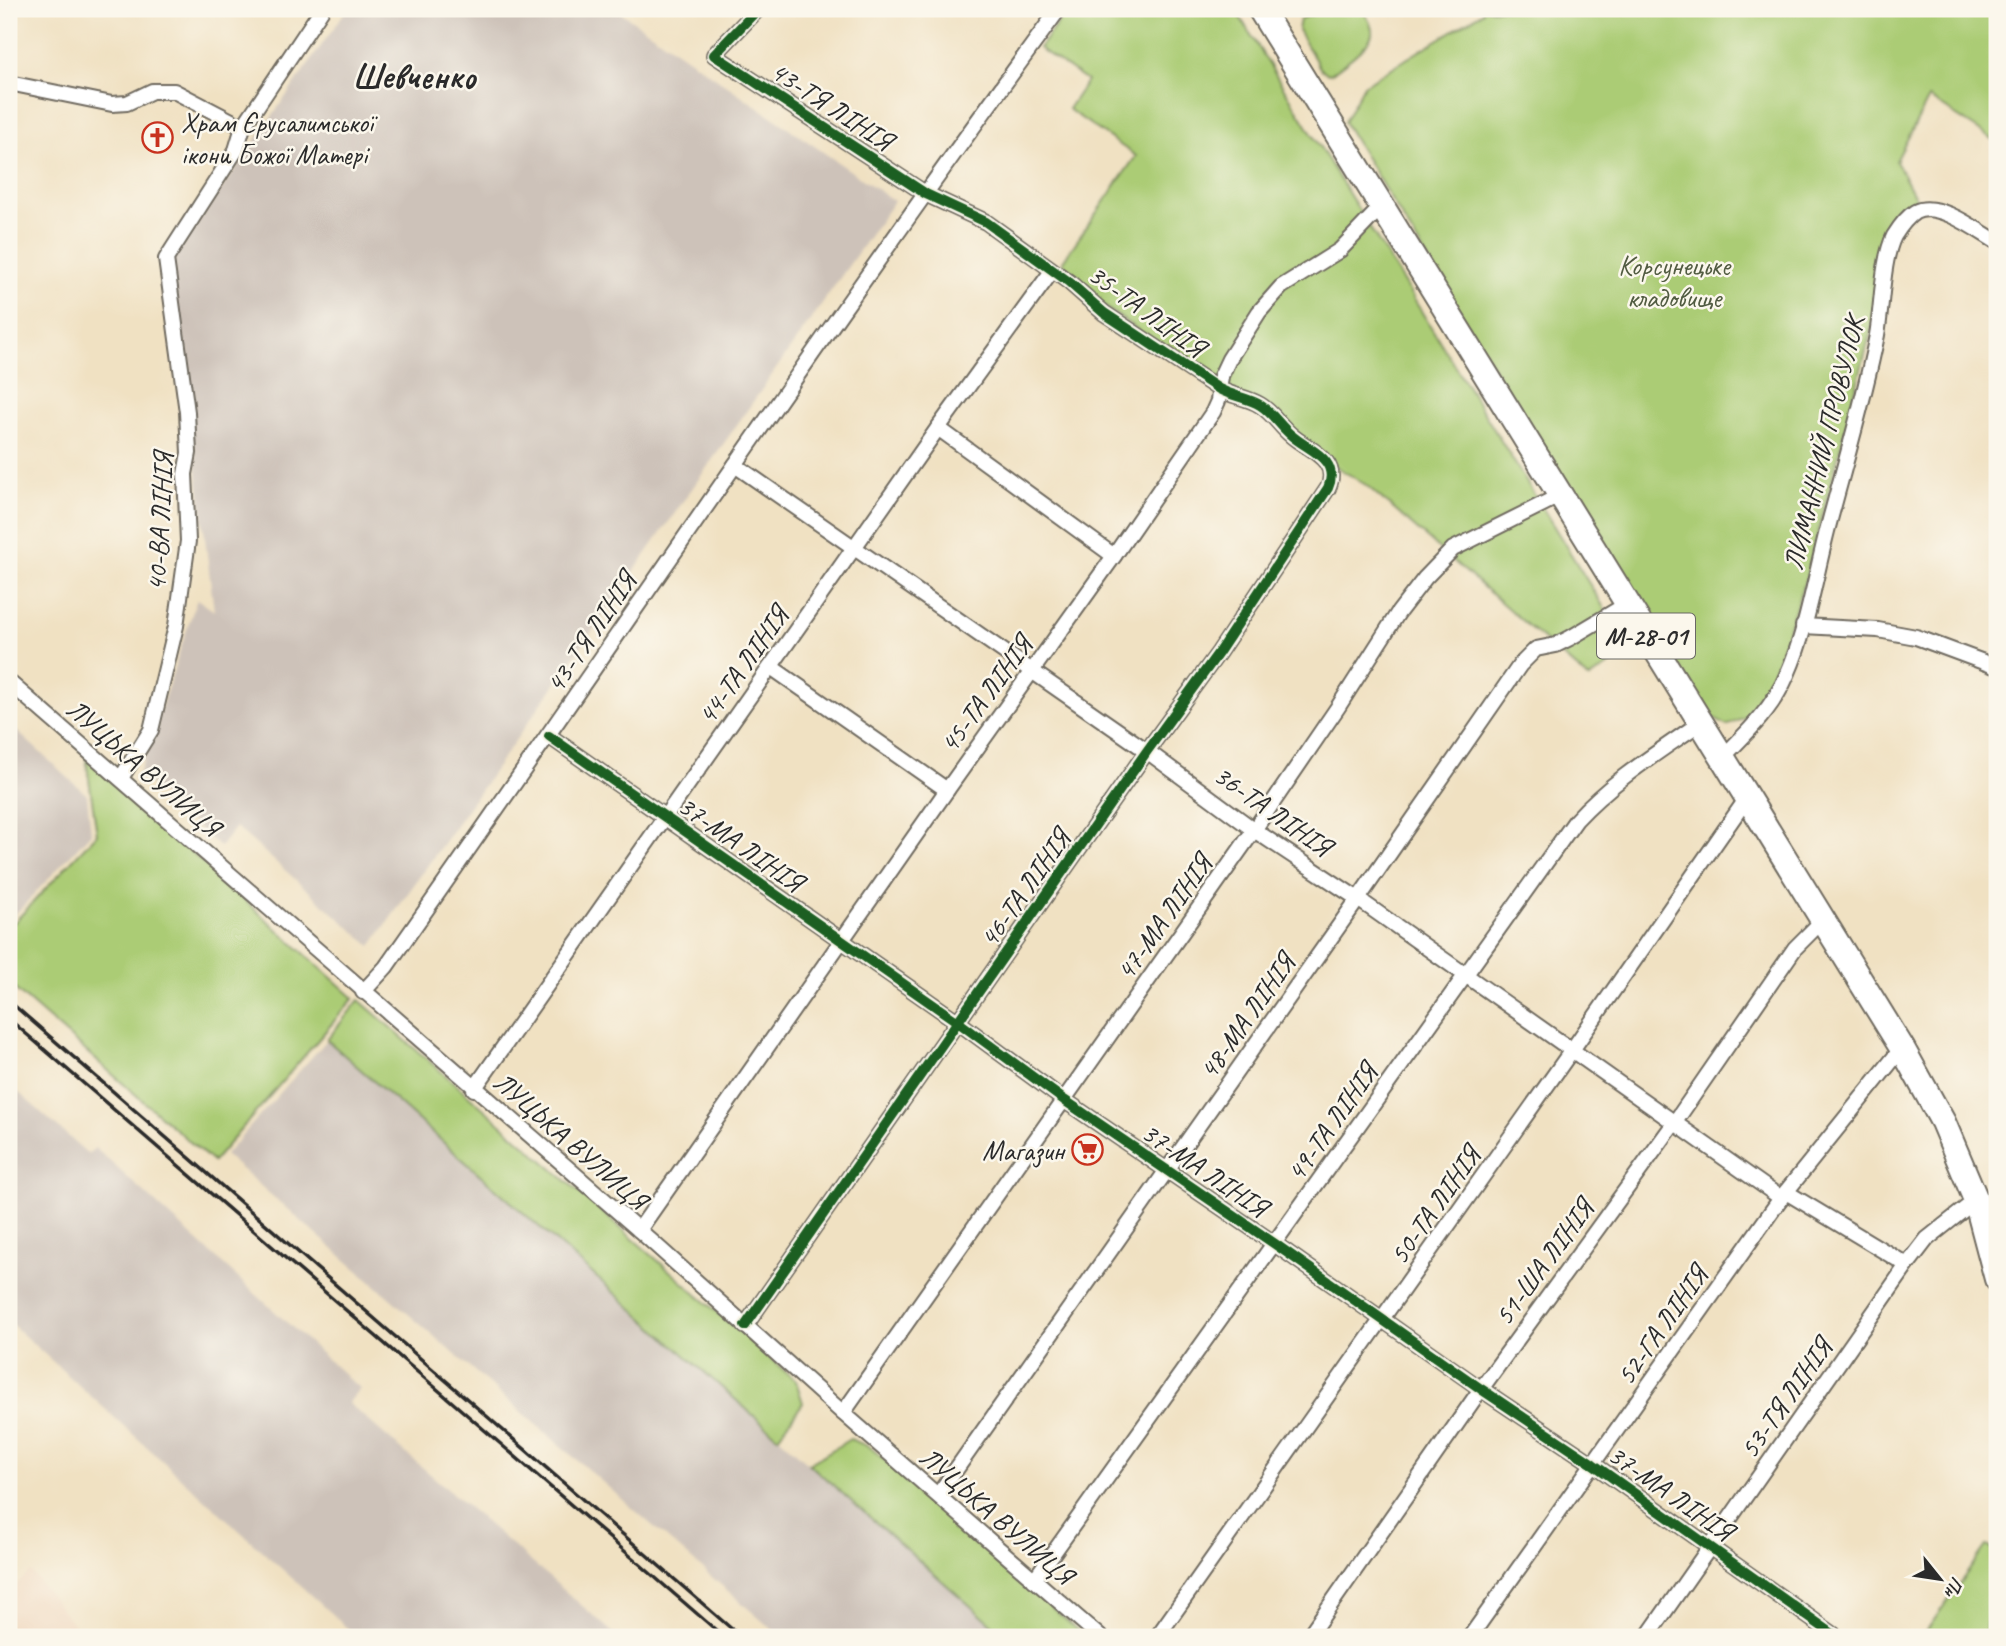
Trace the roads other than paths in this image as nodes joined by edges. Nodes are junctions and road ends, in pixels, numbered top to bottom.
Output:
1 (322, 9) edge
2 (758, 9) edge
3 (1059, 9) edge
4 (1260, 9) edge
5 (9, 83) edge
6 (243, 127) junction
7 (926, 194) junction
8 (1382, 206) junction
9 (1997, 242) edge
10 (1052, 271) junction
11 (1219, 390) junction
12 (937, 428) junction
13 (735, 464) junction
14 (1330, 473) joint
15 (1561, 495) junction
16 (855, 548) junction
17 (1114, 556) junction
18 (1627, 604) junction
19 (1803, 626) junction
20 (771, 667) junction
21 (1997, 667) edge
22 (1032, 671) junction
23 (9, 682) edge
24 (1700, 723) junction
25 (549, 736) junction
26 (1147, 751) junction
27 (1722, 758) junction
28 (121, 778) junction
29 (947, 790) junction
30 (1747, 798) junction
31 (665, 817) junction
32 (1254, 830) junction
33 (1358, 899) junction
34 (1823, 920) junction
35 (842, 941) junction
36 (1464, 975) junction
37 (363, 992) junction
38 (958, 1022) junction
39 (1902, 1048) junction
40 (1573, 1051) junction
41 (474, 1089) junction
42 (1063, 1101) junction
43 (1675, 1122) junction
44 (1166, 1172) junction
45 (1784, 1195) junction
46 (1976, 1200) junction
47 (639, 1230) junction
48 (1275, 1244) junction
49 (1907, 1265) junction
50 (1997, 1279) edge
51 (1383, 1319) junction
52 (745, 1326) junction
53 (1481, 1390) junction
54 (843, 1412) junction
55 (1593, 1464) junction
56 (938, 1494) junction
57 (1710, 1548) junction
58 (1034, 1580) junction
59 (1100, 1637) edge
60 (1157, 1637) edge
61 (1308, 1637) edge
62 (1470, 1637) edge
63 (1647, 1637) edge
64 (1837, 1637) edge

1 - 6 street
2 - 7 street, 43-ТЯ ЛІНІЯ
3 - 7 street, 43-ТЯ ЛІНІЯ
4 - 8 highway, М-28-01
5 - 6 street
6 - 28 street, 40-ВА ЛІНІЯ
7 - 10 street, 35-ТА ЛІНІЯ
7 - 13 street, 43-ТЯ ЛІНІЯ
8 - 11 street, 45-ТА ЛІНІЯ
8 - 15 highway, М-28-01
9 - 19 street, ЛИМАННИЙ ПРОВУЛОК
10 - 11 street, 35-ТА ЛІНІЯ
10 - 12 street, 44-ТА ЛІНІЯ
11 - 14 street, 35-ТА ЛІНІЯ
11 - 17 street, 45-ТА ЛІНІЯ
12 - 16 street, 44-ТА ЛІНІЯ
12 - 17 street
13 - 16 street, 36-ТА ЛІНІЯ
13 - 25 street, 43-ТЯ ЛІНІЯ
14 - 26 street, 46-ТА ЛІНІЯ
15 - 18 highway, М-28-01
15 - 32 street, 47-МА ЛІНІЯ
16 - 20 street, 44-ТА ЛІНІЯ
16 - 22 street, 36-ТА ЛІНІЯ
17 - 22 street, 45-ТА ЛІНІЯ
18 - 24 highway, М-28-01
18 - 33 street, 48-МА ЛІНІЯ
19 - 21 street
19 - 27 street, ЛИМАННИЙ ПРОВУЛОК
20 - 29 street
20 - 31 street, 44-ТА ЛІНІЯ
22 - 26 street, 36-ТА ЛІНІЯ
22 - 29 street, 45-ТА ЛІНІЯ
23 - 28 street, ЛУЦЬКА ВУЛИЦЯ
24 - 27 highway, М-28-01
24 - 36 street, 49-ТА ЛІНІЯ
25 - 31 street, 37-МА ЛІНІЯ
25 - 37 street, 43-ТЯ ЛІНІЯ
26 - 32 street, 36-ТА ЛІНІЯ
26 - 38 street, 46-ТА ЛІНІЯ
27 - 30 highway, М-28-01
28 - 37 street, ЛУЦЬКА ВУЛИЦЯ
29 - 35 street, 45-ТА ЛІНІЯ
30 - 34 highway, М-28-01
30 - 40 street, 50-ТА ЛІНІЯ
31 - 35 street, 37-МА ЛІНІЯ
31 - 41 street, 44-ТА ЛІНІЯ
32 - 33 street, 36-ТА ЛІНІЯ
32 - 42 street, 47-МА ЛІНІЯ
33 - 36 street, 36-ТА ЛІНІЯ
33 - 44 street, 48-МА ЛІНІЯ
34 - 39 highway, М-28-01
34 - 43 street, 51-ША ЛІНІЯ
35 - 38 street, 37-МА ЛІНІЯ
35 - 47 street, 45-ТА ЛІНІЯ
36 - 40 street, 36-ТА ЛІНІЯ
36 - 48 street, 49-ТА ЛІНІЯ
37 - 41 street, ЛУЦЬКА ВУЛИЦЯ
38 - 42 street, 37-МА ЛІНІЯ
38 - 52 street, 46-ТА ЛІНІЯ
39 - 45 street, 52-ГА ЛІНІЯ
39 - 46 highway, М-28-01
40 - 43 street, 36-ТА ЛІНІЯ
40 - 51 street, 50-ТА ЛІНІЯ
41 - 47 street, ЛУЦЬКА ВУЛИЦЯ
42 - 44 street, 37-МА ЛІНІЯ
42 - 54 street, 47-МА ЛІНІЯ
43 - 45 street, 36-ТА ЛІНІЯ
43 - 53 street, 51-ША ЛІНІЯ
44 - 48 street, 37-МА ЛІНІЯ
44 - 56 street, 48-МА ЛІНІЯ
45 - 49 street, 36-ТА ЛІНІЯ
45 - 55 street, 52-ГА ЛІНІЯ
46 - 49 street, 53-ТЯ ЛІНІЯ
46 - 50 highway, М-28-01
47 - 52 street, ЛУЦЬКА ВУЛИЦЯ
48 - 51 street, 37-МА ЛІНІЯ
48 - 58 street, 49-ТА ЛІНІЯ
49 - 57 street, 53-ТЯ ЛІНІЯ
51 - 53 street, 37-МА ЛІНІЯ
51 - 60 street, 50-ТА ЛІНІЯ
52 - 54 street, ЛУЦЬКА ВУЛИЦЯ
53 - 55 street, 37-МА ЛІНІЯ
53 - 61 street, 51-ША ЛІНІЯ
54 - 56 street, ЛУЦЬКА ВУЛИЦЯ
55 - 57 street, 37-МА ЛІНІЯ
55 - 62 street, 52-ГА ЛІНІЯ
56 - 58 street, ЛУЦЬКА ВУЛИЦЯ
57 - 63 street, 53-ТЯ ЛІНІЯ
57 - 64 street, 37-МА ЛІНІЯ
58 - 59 street, ЛУЦЬКА ВУЛИЦЯ

